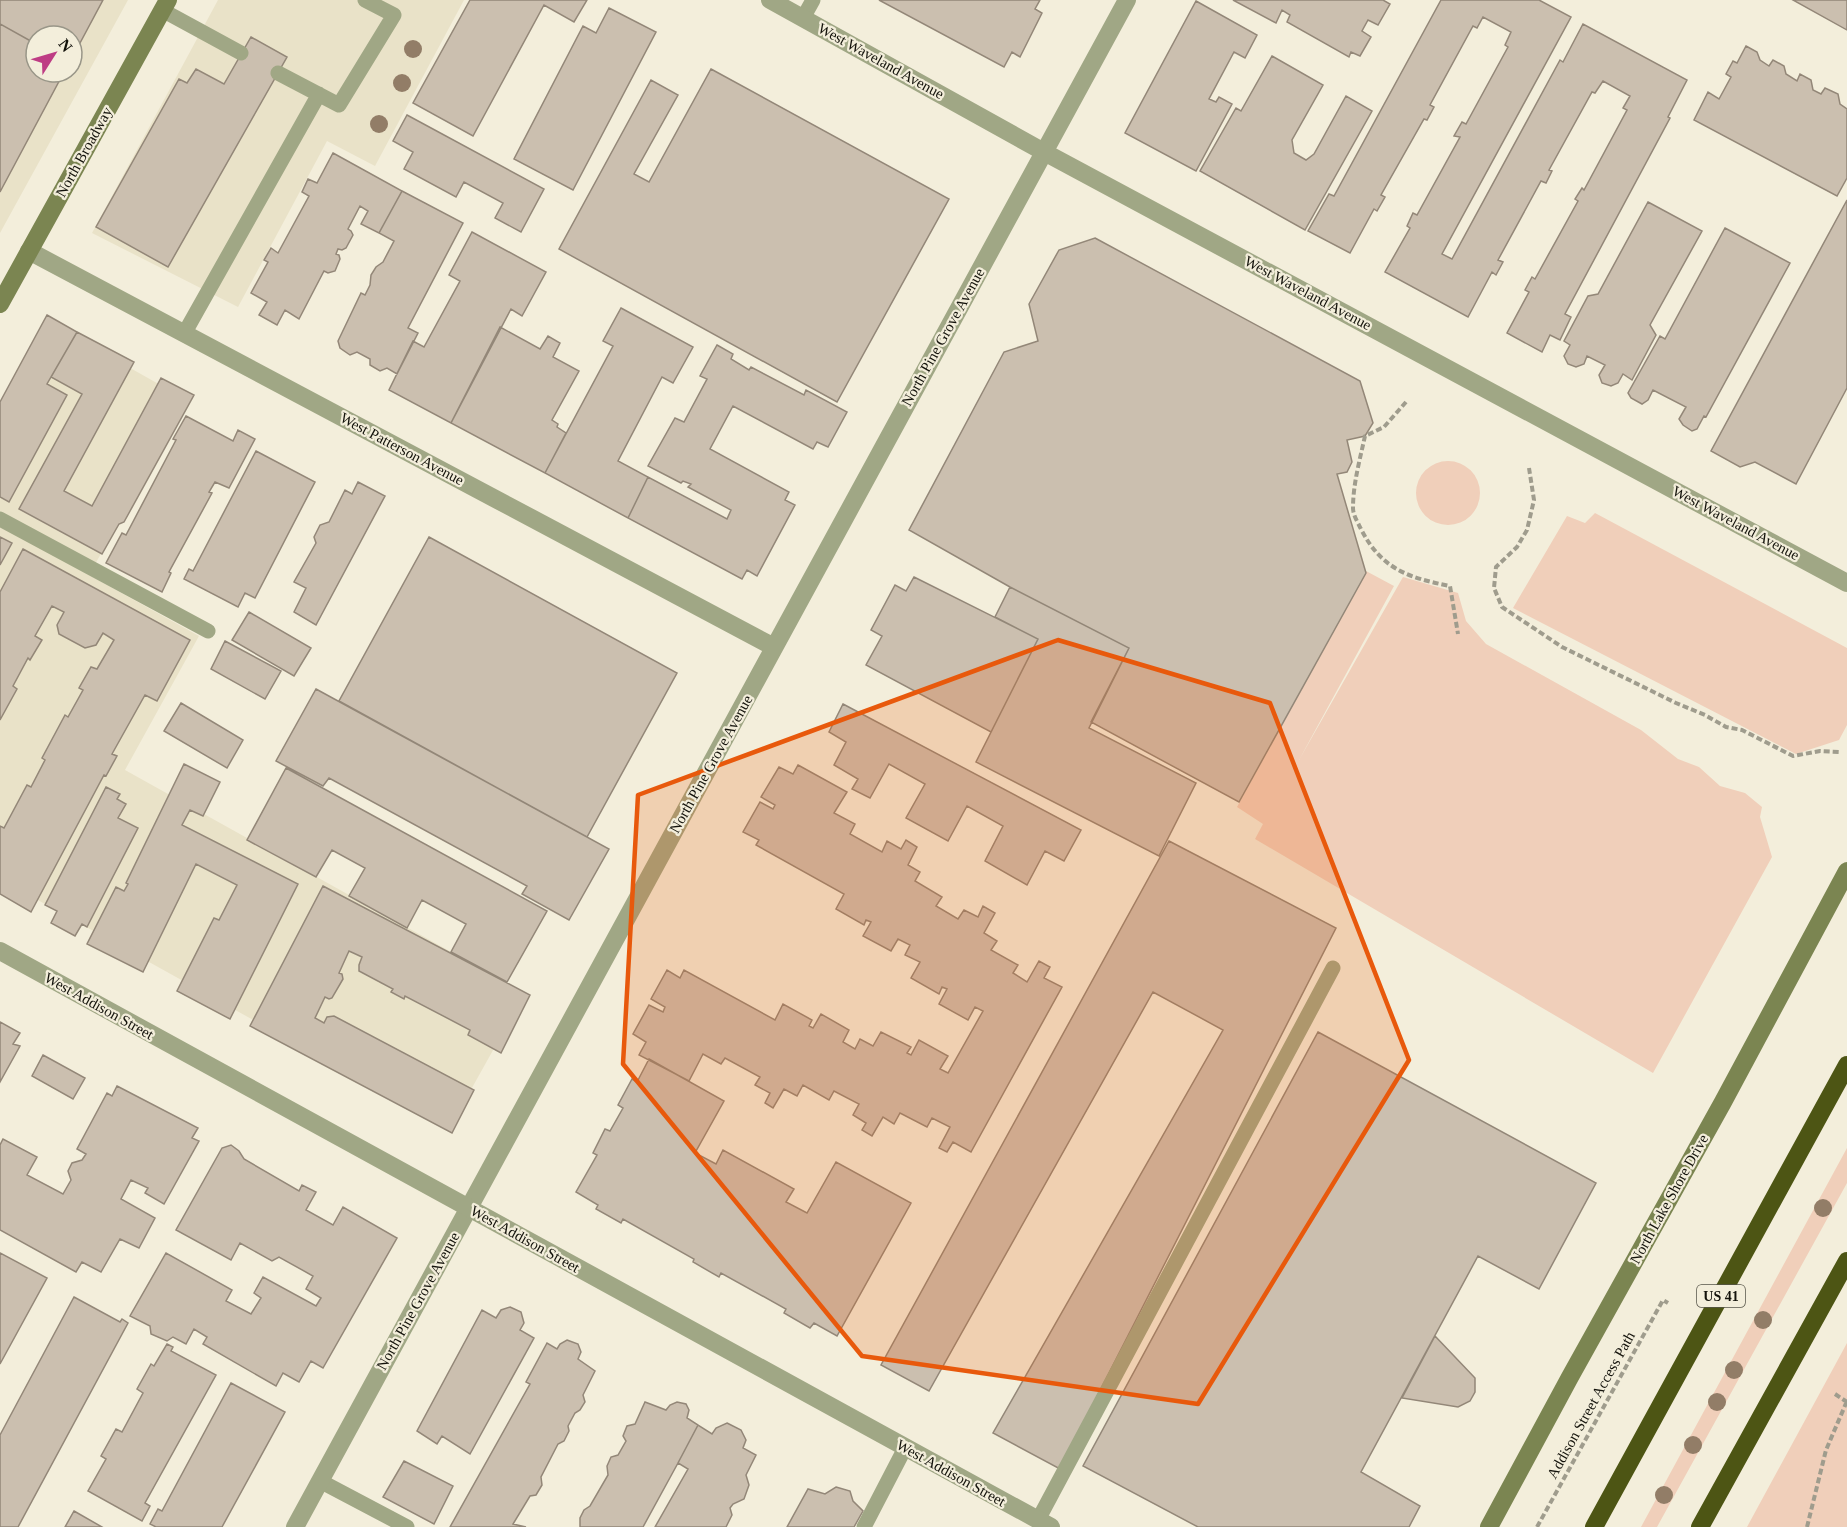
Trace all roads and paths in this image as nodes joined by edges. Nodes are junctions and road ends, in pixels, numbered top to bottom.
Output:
1 (365, 0) edge
2 (770, 0) edge
3 (813, 0) edge
4 (1127, 0) edge
5 (165, 5) edge
6 (803, 18) junction
7 (241, 53) dead end
8 (278, 73) dead end
9 (319, 94) junction
10 (1044, 152) junction
11 (29, 251) junction
12 (0, 304) edge
13 (184, 334) junction
14 (1406, 402) dead end
15 (1529, 468) dead end
16 (0, 519) edge
17 (1847, 583) edge
18 (208, 631) dead end
19 (1458, 634) dead end
20 (774, 647) junction
21 (1839, 752) dead end
22 (1847, 871) edge
23 (0, 951) edge
24 (1333, 968) dead end
25 (1847, 1065) edge
26 (468, 1208) junction
27 (1847, 1261) edge
28 (1668, 1303) dead end
29 (1835, 1395) dead end
30 (1847, 1402) edge
31 (905, 1448) junction
32 (320, 1481) junction
33 (1044, 1523) edge
34 (295, 1527) edge
35 (407, 1527) edge
36 (864, 1527) edge
37 (1489, 1527) edge
38 (1537, 1527) edge
39 (1594, 1527) edge
40 (1700, 1527) edge
41 (1807, 1527) edge

1 - 9 lane
2 - 6 street, West Waveland Avenue
3 - 6 lane
4 - 10 street, North Pine Grove Avenue
5 - 7 lane
5 - 11 main road, North Broadway
6 - 10 street, West Waveland Avenue
8 - 9 lane
9 - 13 lane
10 - 17 street, West Waveland Avenue
10 - 20 street, North Pine Grove Avenue
11 - 12 main road, North Broadway
11 - 13 street, West Patterson Avenue
13 - 20 street, West Patterson Avenue
14 - 19 path
15 - 21 path
16 - 18 lane
20 - 26 street, North Pine Grove Avenue
22 - 37 main road, North Lake Shore Drive
23 - 26 street, West Addison Street
24 - 33 lane
25 - 39 highway, US 41
26 - 31 street, West Addison Street
26 - 32 street, North Pine Grove Avenue
27 - 40 highway
28 - 38 path, Addison Street Access Path
29 - 30 path
30 - 41 path
31 - 33 street, West Addison Street
31 - 36 lane
32 - 34 street, North Pine Grove Avenue
32 - 35 lane

